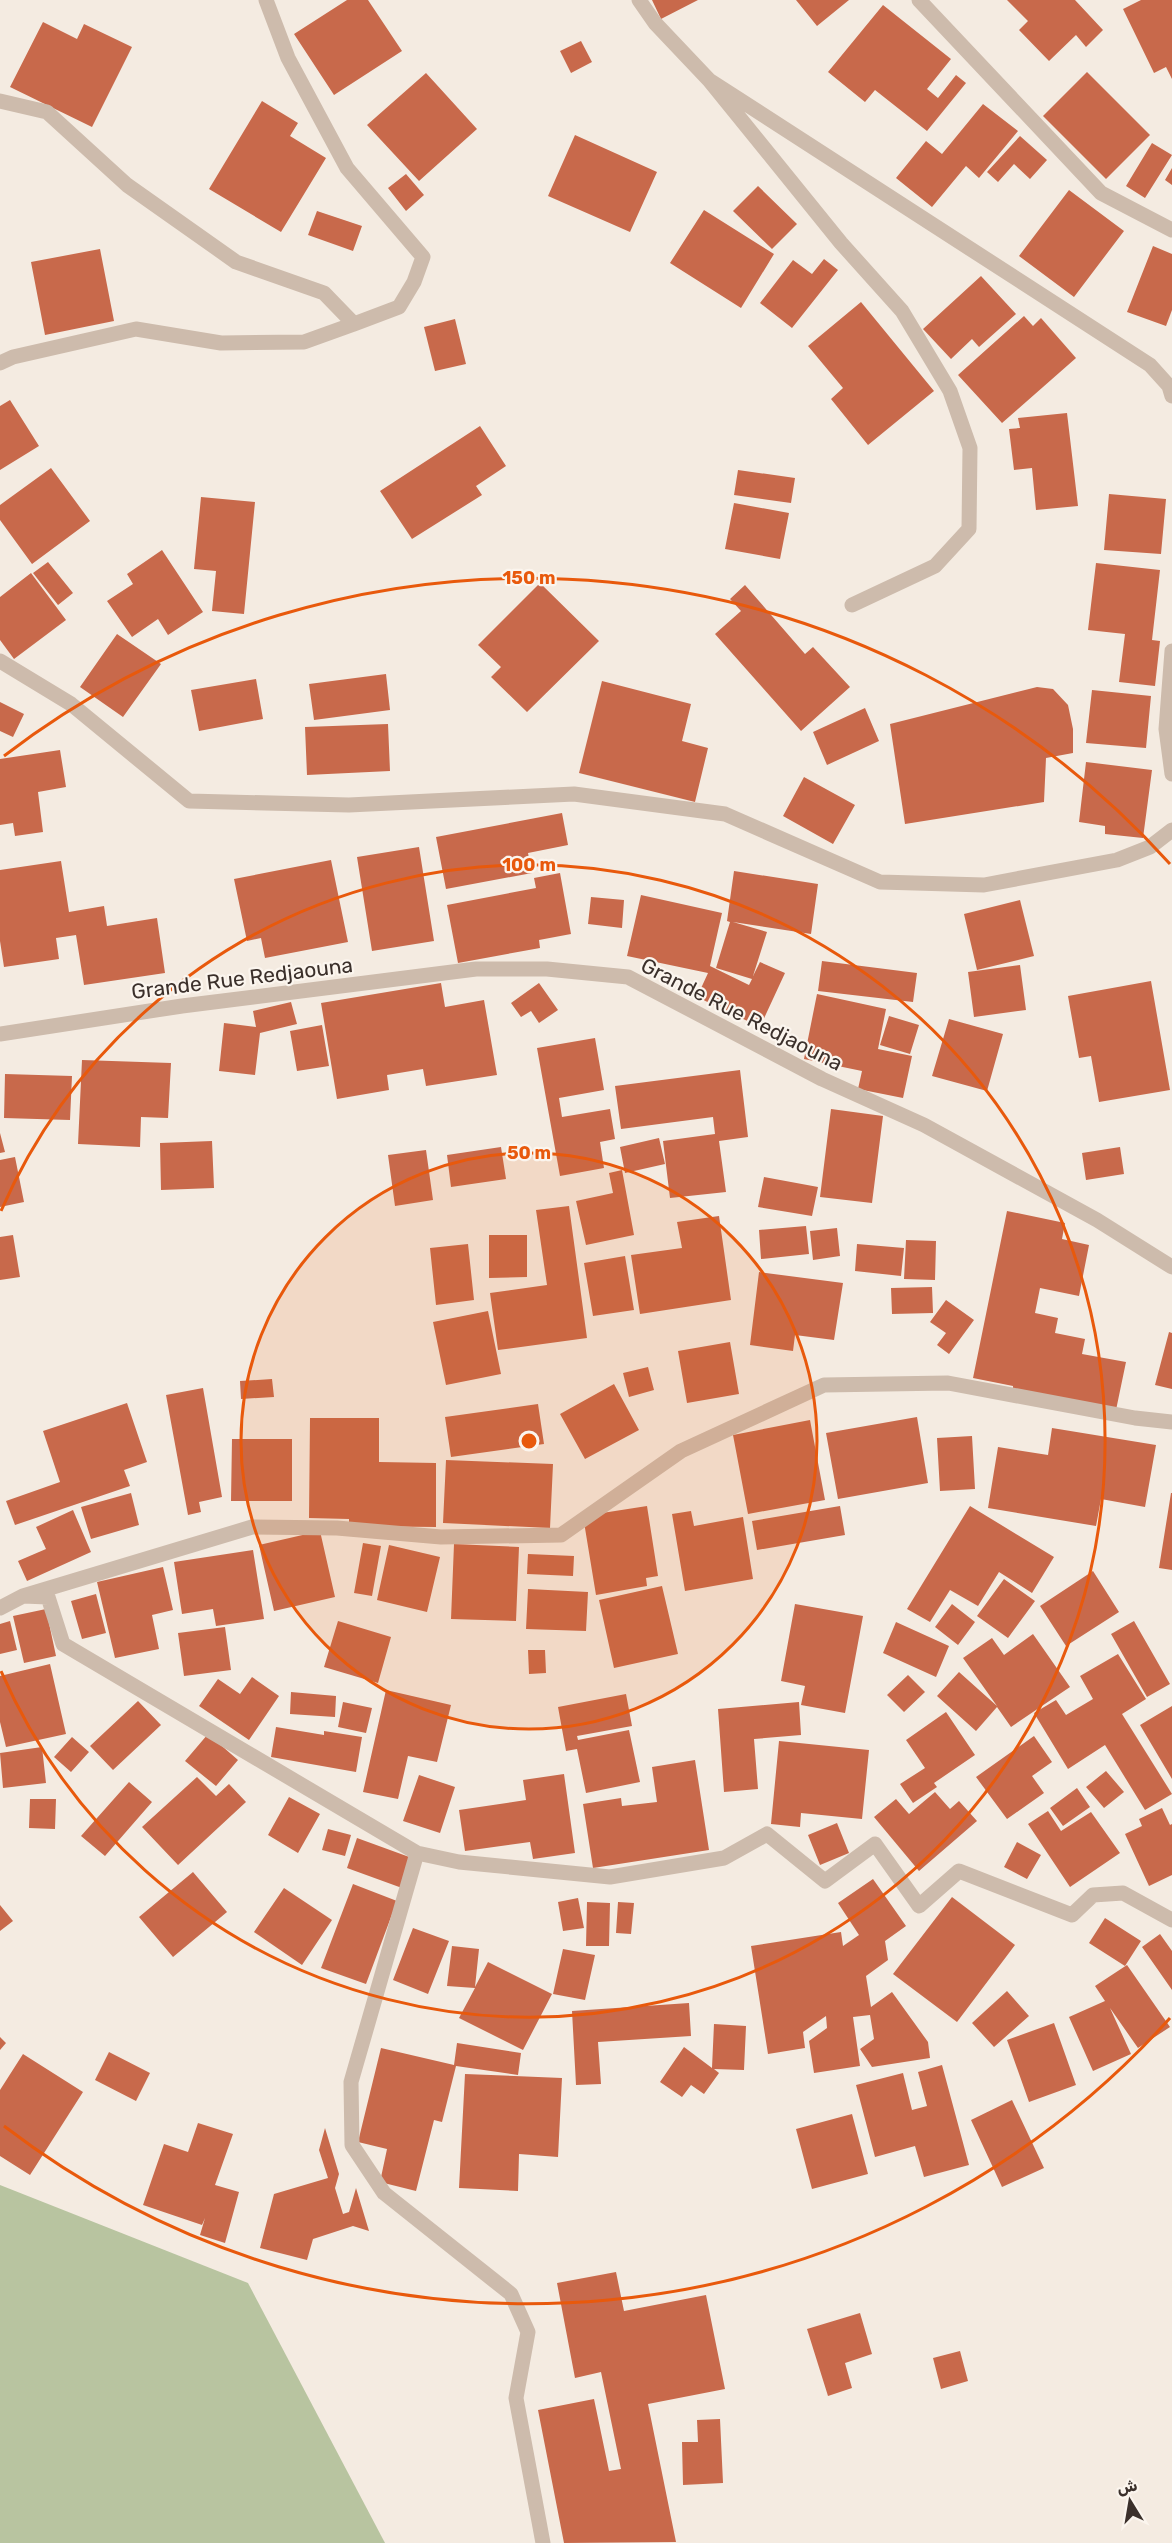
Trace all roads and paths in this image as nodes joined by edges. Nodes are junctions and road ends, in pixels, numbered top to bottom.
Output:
1 (266, 0) edge
2 (639, 0) edge
3 (919, 0) edge
4 (709, 80) junction
5 (0, 101) edge
6 (1172, 230) edge
7 (354, 324) junction
8 (0, 363) edge
9 (1172, 396) edge
10 (852, 605) dead end
11 (1172, 651) edge
12 (0, 661) edge
13 (1172, 774) edge
14 (1172, 830) edge
15 (0, 1034) edge
16 (1172, 1267) edge
17 (1172, 1422) edge
18 (23, 1596) junction
19 (0, 1608) edge
20 (417, 1853) junction
21 (1172, 1920) edge
22 (543, 2543) edge

1 - 7 street
2 - 4 street
3 - 6 street
4 - 9 street
4 - 10 street
5 - 7 street
7 - 8 street
11 - 13 street
12 - 14 street
15 - 16 street, Grande Rue Redjaouna
17 - 18 street
18 - 19 street
18 - 20 street
20 - 21 street
20 - 22 street

